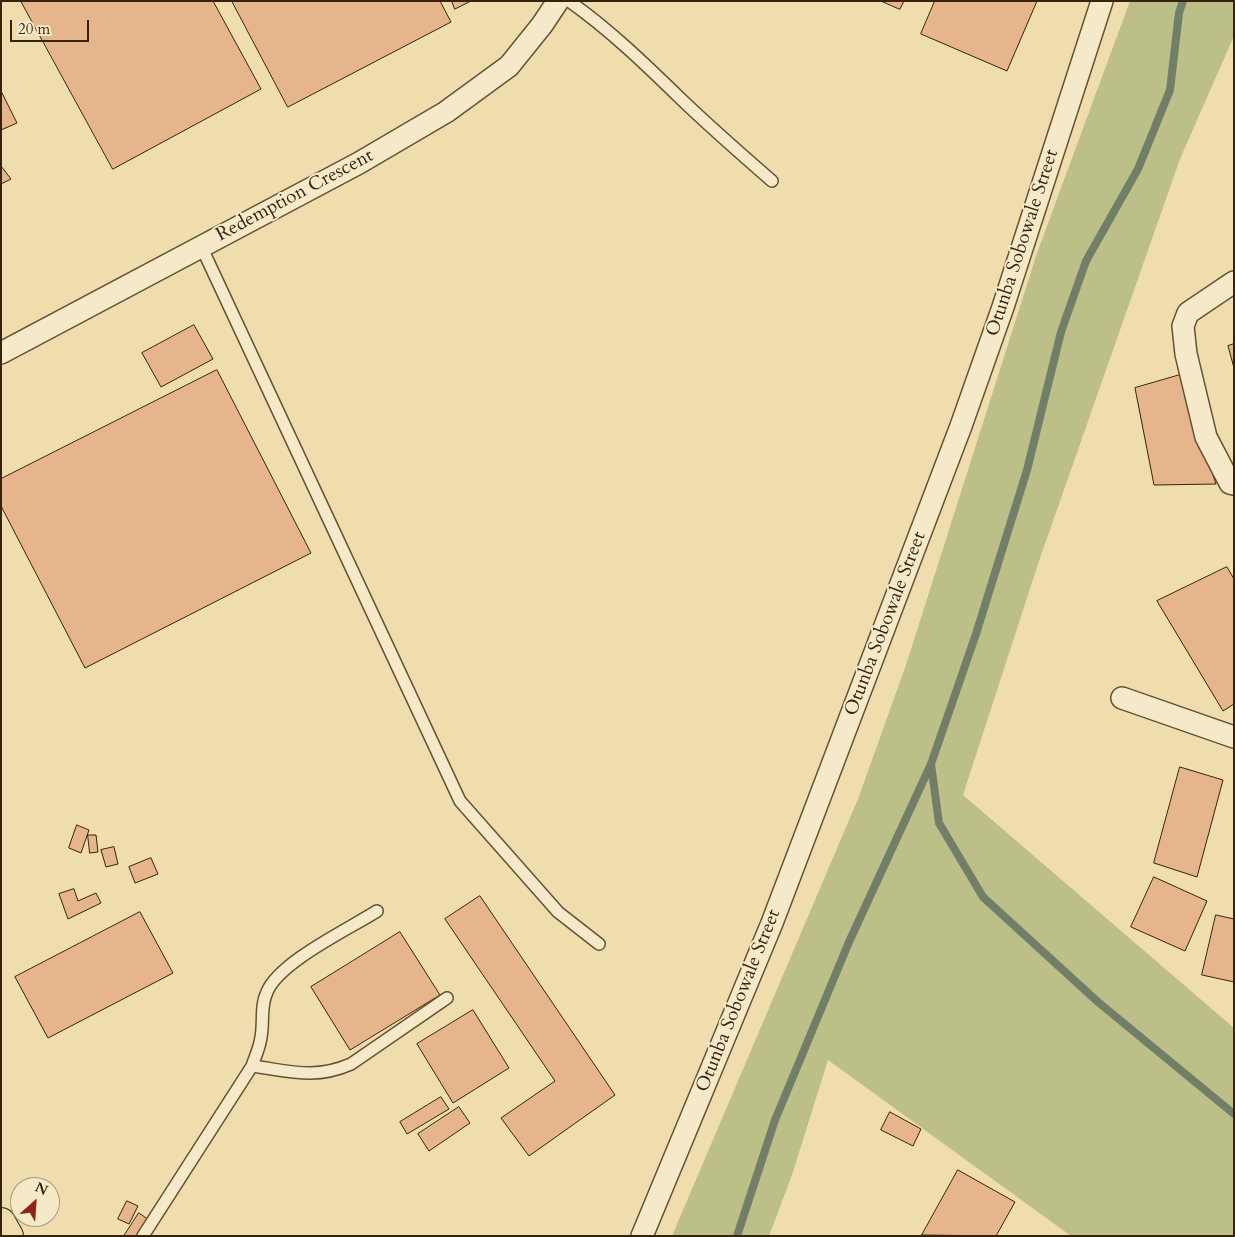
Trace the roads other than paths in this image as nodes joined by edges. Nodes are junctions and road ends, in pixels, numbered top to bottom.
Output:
1 (558, 1) edge
2 (569, 1) edge
3 (1102, 1) edge
4 (772, 181) dead end
5 (201, 246) junction
6 (1234, 282) edge
7 (1, 353) edge
8 (1234, 484) edge
9 (1122, 698) dead end
10 (1234, 737) edge
11 (377, 911) dead end
12 (599, 944) dead end
13 (446, 998) dead end
14 (252, 1066) junction
15 (1, 1222) edge
16 (10, 1236) edge
17 (143, 1236) edge
18 (642, 1236) edge

1 - 5 street, Redemption Crescent
2 - 4 lane
3 - 18 street, Otunba Sobowale Street
5 - 7 street, Redemption Crescent
5 - 12 lane
6 - 8 street
9 - 10 street
11 - 14 lane
13 - 14 lane
14 - 17 lane
15 - 16 main road

